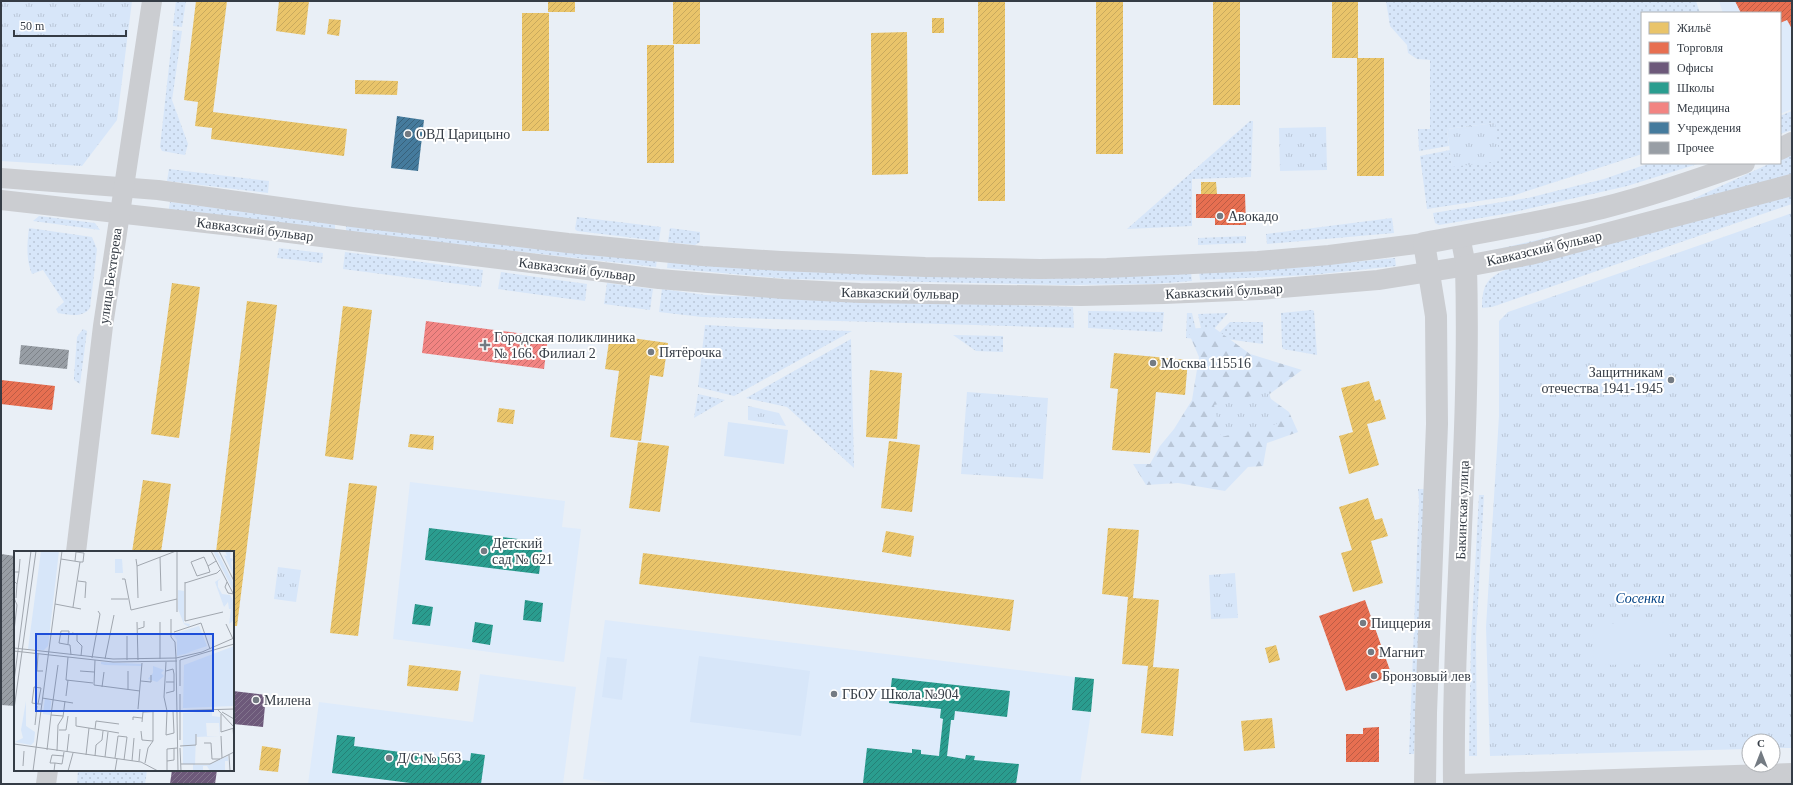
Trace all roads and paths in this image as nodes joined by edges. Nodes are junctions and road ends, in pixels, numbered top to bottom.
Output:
1 (152, 1) edge
2 (1792, 143) edge
3 (1781, 148) edge
4 (1741, 164) edge
5 (1, 178) edge
6 (1792, 185) edge
7 (124, 187) junction
8 (1, 200) edge
9 (120, 213) junction
10 (1460, 236) junction
11 (1424, 243) junction
12 (1466, 266) junction
13 (1429, 273) junction
14 (76, 551) edge
15 (48, 771) edge
16 (1792, 773) edge
17 (46, 784) edge
18 (1425, 784) edge
19 (1454, 784) edge
20 (1462, 784) edge

1 - 7 street, улица Бехтерева
2 - 3 main road
4 - 10 main road, Кавказский бульвар
5 - 7 street, Кавказский бульвар
6 - 12 main road, Кавказский бульвар
7 - 9 street, улица Бехтерева
7 - 11 street, Кавказский бульвар
8 - 9 street, Кавказский бульвар
9 - 13 street, Кавказский бульвар
9 - 14 street, улица Бехтерева
10 - 11 main road, Кавказский бульвар
10 - 12 street, Бакинская улица
11 - 13 main road, Бакинская улица
12 - 13 street, Кавказский бульвар
12 - 19 main road, Бакинская улица
13 - 18 main road, Бакинская улица
15 - 17 street
16 - 20 street

